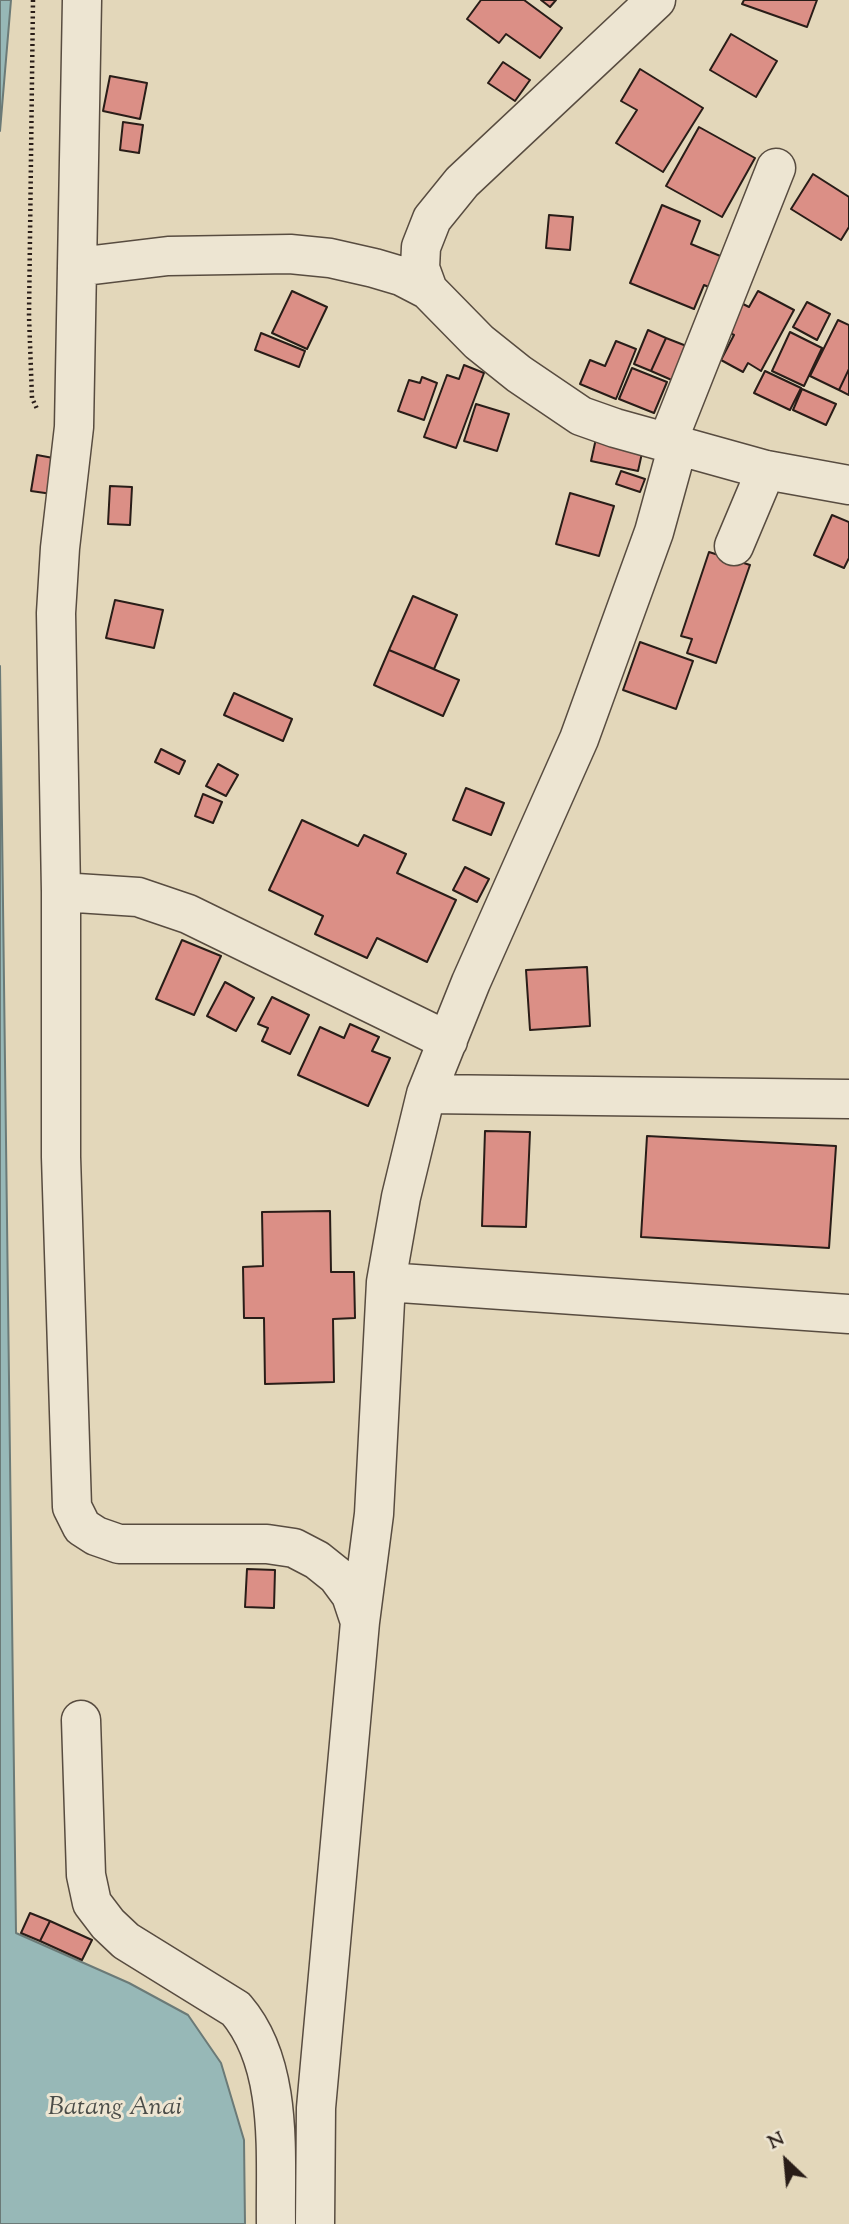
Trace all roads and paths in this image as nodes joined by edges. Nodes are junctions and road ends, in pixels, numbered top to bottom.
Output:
1 (33, 0) edge
2 (82, 0) edge
3 (656, 0) edge
4 (776, 168) dead end
5 (76, 267) junction
6 (428, 290) junction
7 (74, 427) junction
8 (673, 444) junction
9 (766, 470) junction
10 (849, 485) edge
11 (734, 546) dead end
12 (61, 892) junction
13 (448, 1041) junction
14 (426, 1094) junction
15 (849, 1099) edge
16 (386, 1282) junction
17 (849, 1314) edge
18 (360, 1622) junction
19 (81, 1720) dead end
20 (276, 2224) edge
21 (315, 2224) edge

1 - 7 path
2 - 5 street
3 - 6 street
4 - 8 street
5 - 6 street
5 - 7 street
6 - 8 street
7 - 12 street
8 - 9 street
8 - 13 street
9 - 10 street
9 - 11 street
12 - 13 street
12 - 18 street
13 - 14 street
14 - 15 street
14 - 16 street
16 - 17 street
16 - 18 street
18 - 21 street
19 - 20 street

